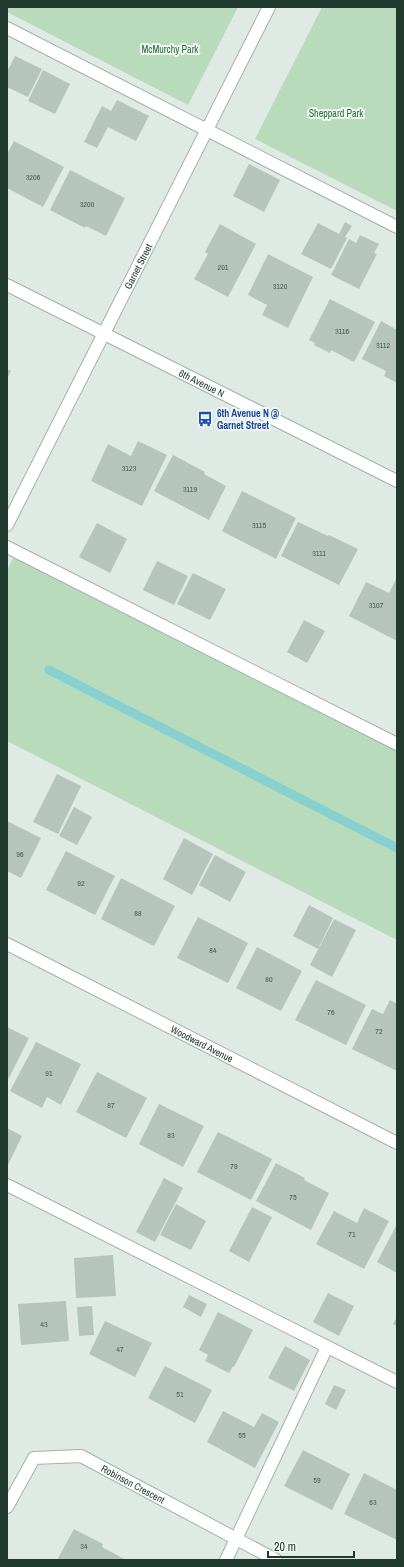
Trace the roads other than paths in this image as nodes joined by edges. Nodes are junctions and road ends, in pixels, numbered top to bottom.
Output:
1 (269, 7) edge
2 (7, 28) edge
3 (207, 131) junction
4 (397, 227) edge
5 (7, 285) edge
6 (105, 334) junction
7 (397, 481) edge
8 (7, 525) edge
9 (7, 547) edge
10 (397, 744) edge
11 (7, 944) edge
12 (397, 1143) edge
13 (7, 1186) edge
14 (327, 1347) junction
15 (397, 1382) edge
16 (7, 1506) edge
17 (237, 1540) junction
18 (226, 1560) edge
19 (276, 1560) edge

1 - 3 street, Garnet Street
2 - 3 street
3 - 4 street
3 - 6 street, Garnet Street
5 - 6 street, 6th Avenue N
6 - 7 street, 6th Avenue N
6 - 8 street, Garnet Street
9 - 10 street
11 - 12 street, Woodward Avenue
13 - 14 street
14 - 15 street
14 - 17 street
16 - 17 street, Robinson Crescent
17 - 18 street
17 - 19 street, Robinson Crescent

